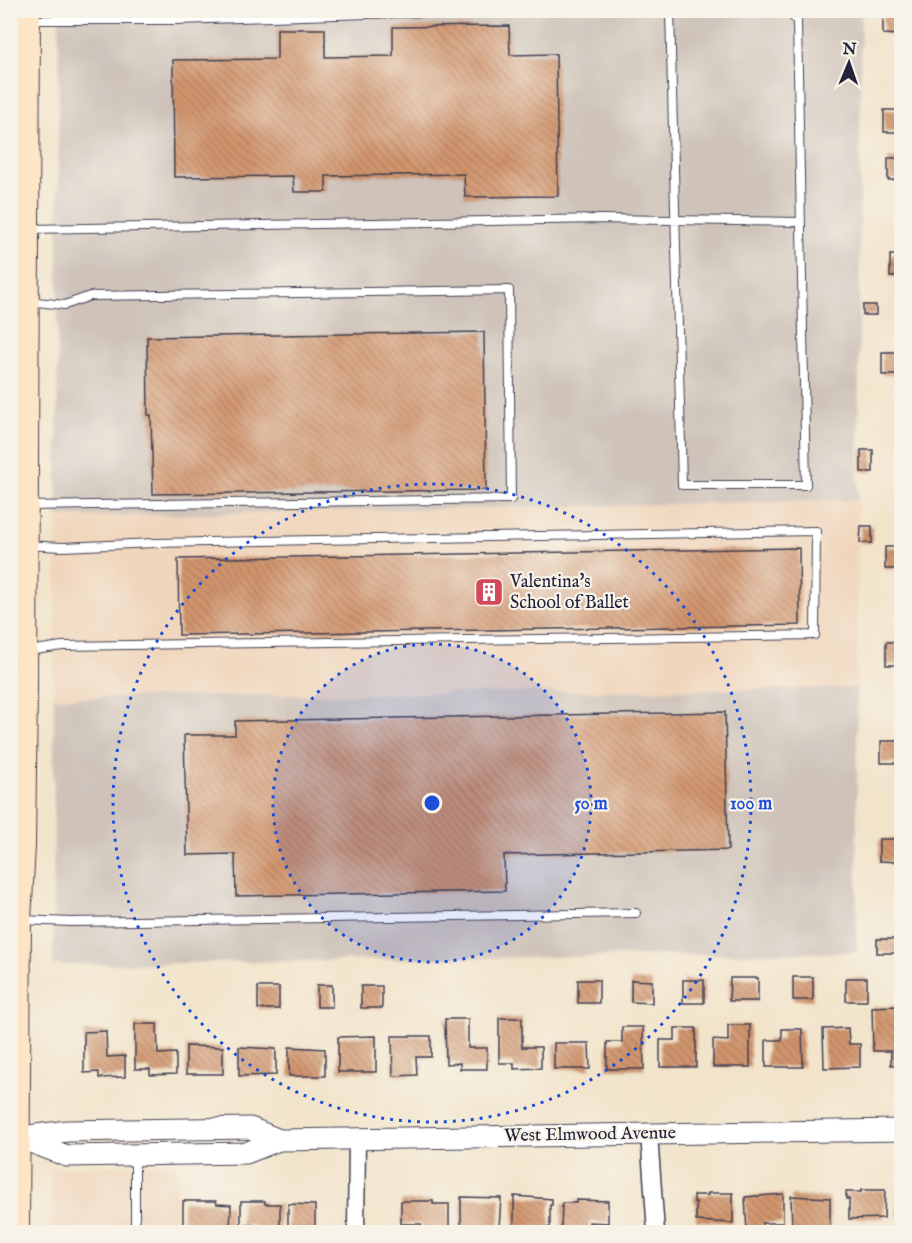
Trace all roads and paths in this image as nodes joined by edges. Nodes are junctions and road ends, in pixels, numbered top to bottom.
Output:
1 (496, 10) edge
2 (670, 10) edge
3 (787, 10) edge
4 (28, 15) edge
5 (675, 220) junction
6 (801, 222) junction
7 (27, 229) junction
8 (19, 303) edge
9 (26, 506) junction
10 (26, 545) junction
11 (26, 652) junction
12 (17, 846) edge
13 (636, 913) dead end
14 (19, 920) junction
15 (902, 1130) edge
16 (649, 1134) junction
17 (14, 1136) edge
18 (357, 1138) junction
19 (279, 1140) junction
20 (135, 1155) junction
21 (17, 1233) edge
22 (135, 1233) edge
23 (356, 1233) edge
24 (656, 1233) edge

1 - 4 lane
2 - 5 lane
3 - 6 lane
4 - 7 main road
5 - 6 lane
5 - 6 lane
5 - 7 lane
7 - 8 main road
8 - 9 main road
8 - 9 lane
9 - 10 main road
10 - 11 main road
10 - 11 lane
11 - 12 main road
12 - 14 main road
13 - 14 lane
14 - 17 main road
15 - 16 street, West Elmwood Avenue
16 - 18 street, West Elmwood Avenue
16 - 24 street
17 - 19 street, West Elmwood Avenue
17 - 20 street, West Elmwood Avenue
17 - 21 main road
18 - 19 street, West Elmwood Avenue
18 - 23 street
19 - 20 street, West Elmwood Avenue
20 - 22 lane

